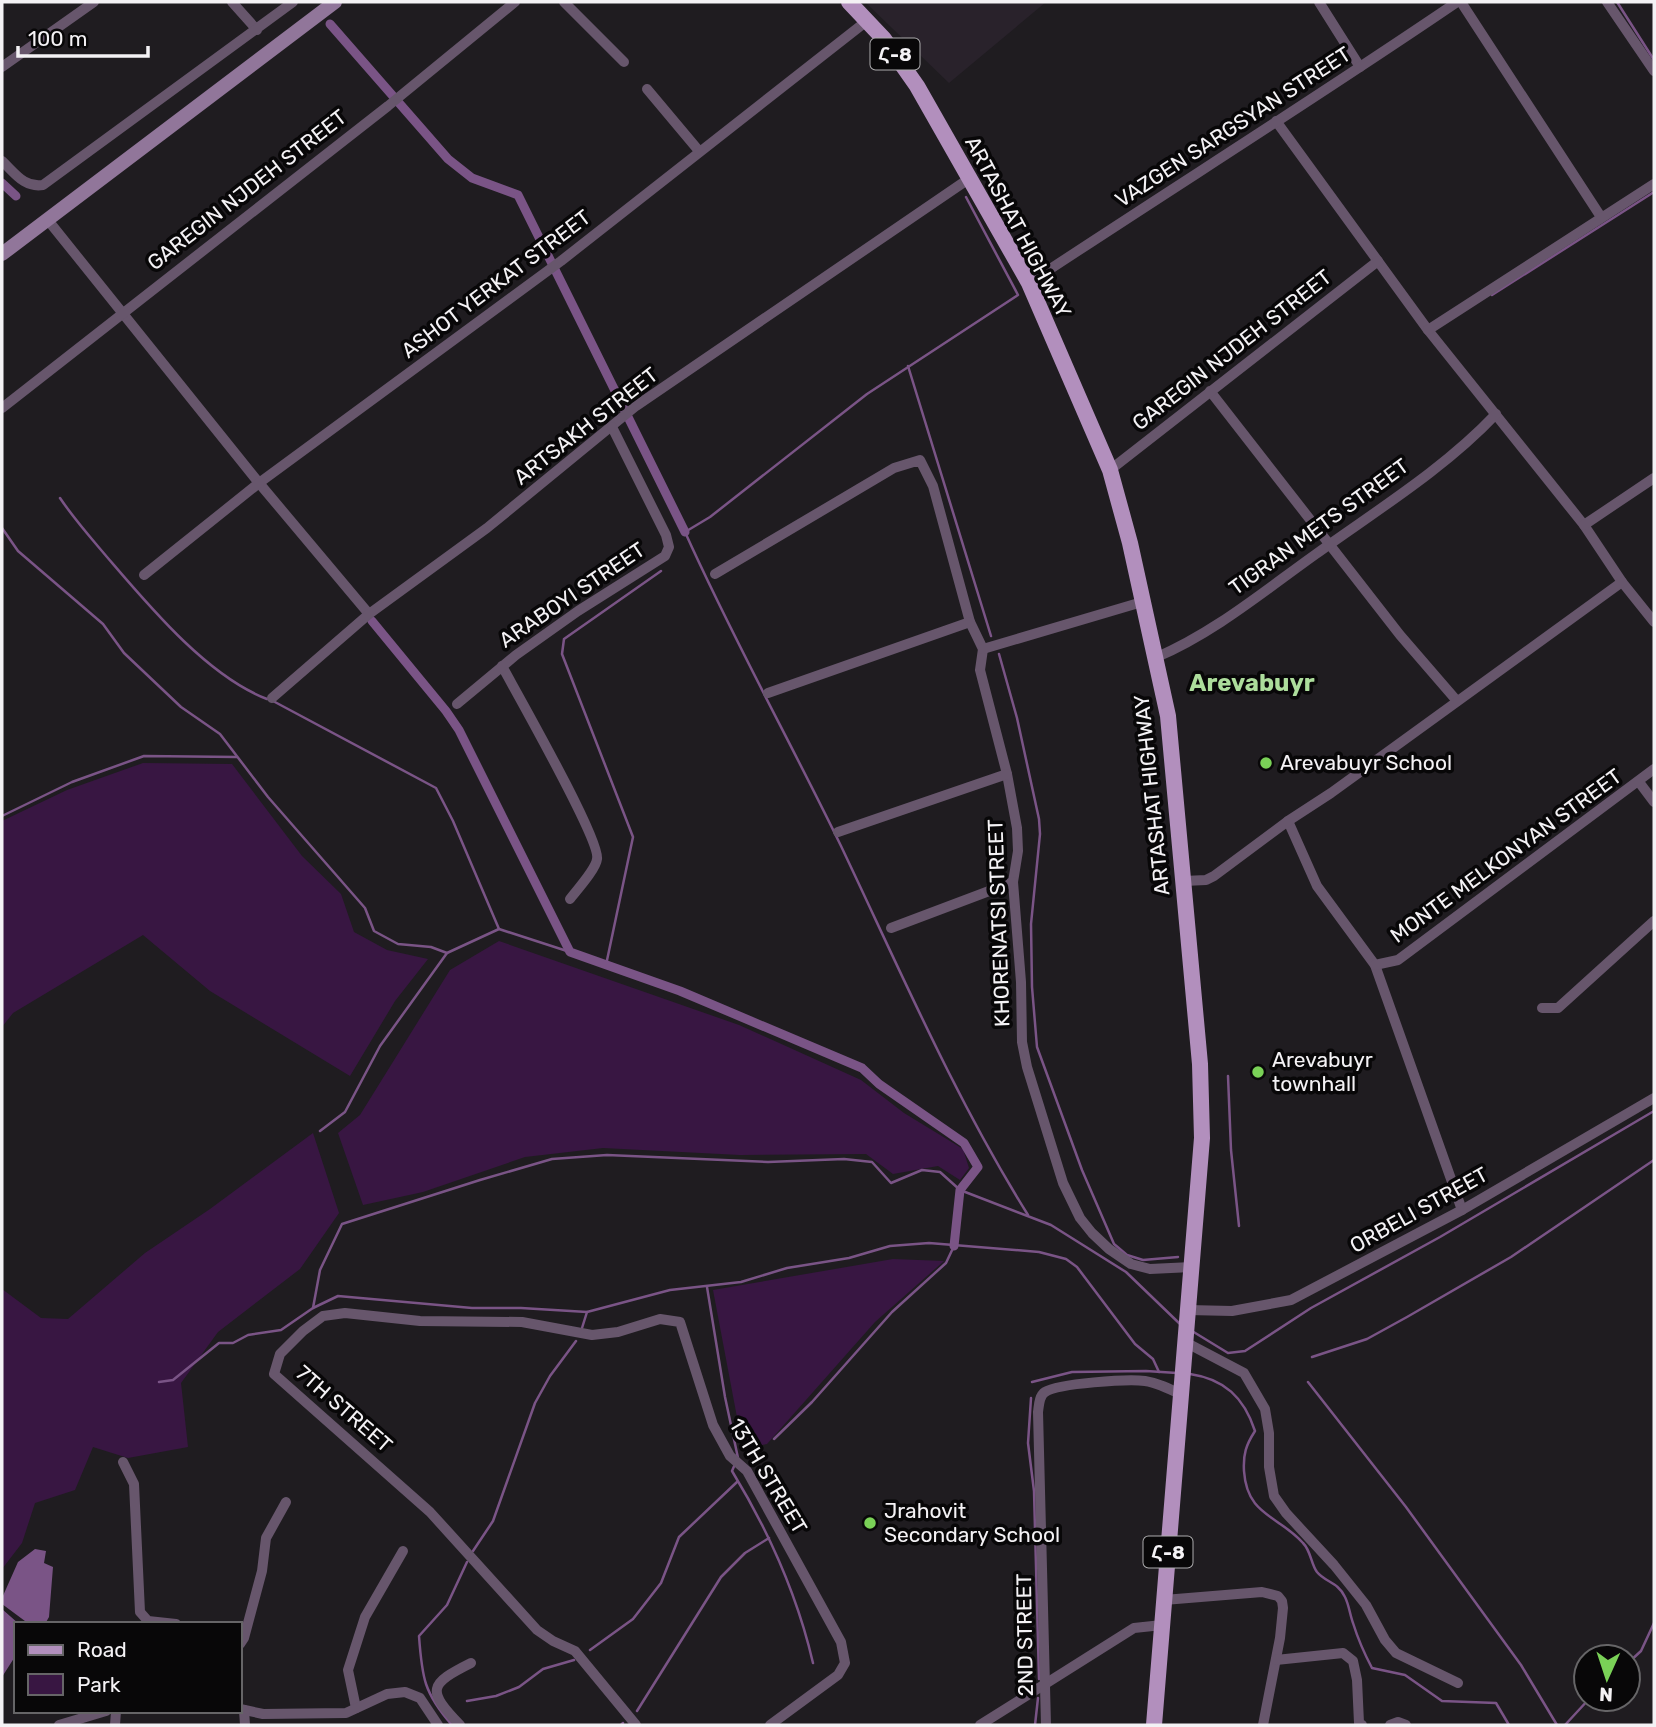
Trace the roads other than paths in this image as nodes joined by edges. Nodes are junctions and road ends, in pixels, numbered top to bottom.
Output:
1 (94, 2) edge
2 (232, 2) edge
3 (293, 2) edge
4 (335, 2) edge
5 (515, 2) edge
6 (564, 2) edge
7 (849, 2) edge
8 (1319, 2) edge
9 (1459, 2) edge
10 (1607, 2) edge
11 (868, 20) junction
12 (257, 30) junction
13 (624, 62) dead end
14 (2, 67) edge
15 (1360, 67) junction
16 (1654, 71) edge
17 (647, 89) dead end
18 (1276, 121) junction
19 (699, 151) junction
20 (2, 161) edge
21 (970, 178) junction
22 (1654, 184) edge
23 (1601, 217) junction
24 (47, 219) junction
25 (2, 254) edge
26 (1378, 261) junction
27 (1029, 283) junction
28 (122, 311) junction
29 (1429, 330) junction
30 (1210, 391) junction
31 (2, 408) edge
32 (1496, 414) junction
33 (616, 423) junction
34 (1110, 470) junction
35 (1654, 478) edge
36 (259, 483) junction
37 (1584, 525) junction
38 (1330, 544) junction
39 (715, 574) dead end
40 (144, 575) dead end
41 (1622, 582) junction
42 (1142, 603) junction
43 (369, 614) junction
44 (970, 622) junction
45 (1654, 622) edge
46 (983, 649) junction
47 (1155, 658) junction
48 (502, 666) junction
49 (768, 693) dead end
50 (272, 698) dead end
51 (1457, 701) junction
52 (457, 704) dead end
53 (1654, 769) edge
54 (1007, 774) junction
55 (1639, 782) junction
56 (1654, 802) edge
57 (1288, 821) junction
58 (838, 832) dead end
59 (1184, 881) junction
60 (1013, 882) junction
61 (570, 899) dead end
62 (1654, 921) edge
63 (891, 928) dead end
64 (1376, 965) junction
65 (1542, 1008) dead end
66 (1654, 1098) edge
67 (1462, 1210) junction
68 (1192, 1267) junction
69 (1188, 1310) junction
70 (680, 1322) joint
71 (1185, 1342) junction
72 (1183, 1380) junction
73 (123, 1462) dead end
74 (286, 1503) dead end
75 (402, 1551) dead end
76 (1164, 1600) junction
77 (157, 1622) edge
78 (1162, 1625) junction
79 (242, 1641) edge
80 (1276, 1660) junction
81 (471, 1663) dead end
82 (1458, 1683) dead end
83 (1045, 1685) junction
84 (356, 1707) junction
85 (242, 1709) edge
86 (99, 1713) edge
87 (59, 1725) edge
88 (245, 1725) edge
89 (439, 1725) edge
90 (460, 1725) edge
91 (636, 1725) edge
92 (771, 1725) edge
93 (981, 1725) edge
94 (1046, 1725) edge
95 (1154, 1725) edge
96 (1263, 1725) edge
97 (1362, 1725) edge
98 (1390, 1725) edge
99 (1406, 1725) edge

1 - 14 street
2 - 12 street
3 - 12 street
4 - 24 street
5 - 28 street, GAREGIN NJDEH STREET
6 - 13 street
7 - 11 main road, Հ-8
8 - 15 street
9 - 15 street, VAZGEN SARGSYAN STREET
9 - 23 street
10 - 16 street
11 - 19 street, ASHOT YERKAT STREET
11 - 21 main road, ARTASHAT HIGHWAY / Հ-8
12 - 20 street
15 - 18 street, VAZGEN SARGSYAN STREET
17 - 19 street
18 - 26 street
18 - 27 street, VAZGEN SARGSYAN STREET
19 - 36 street, ASHOT YERKAT STREET
21 - 27 main road, ARTASHAT HIGHWAY / Հ-8
21 - 33 street, ARTSAKH STREET
22 - 23 street
23 - 29 street
24 - 25 street
24 - 28 street
26 - 29 street
26 - 30 street, GAREGIN NJDEH STREET
27 - 34 main road, ARTASHAT HIGHWAY / Հ-8
28 - 31 street, GAREGIN NJDEH STREET
28 - 36 street
29 - 32 street
30 - 34 street, GAREGIN NJDEH STREET
30 - 38 street
32 - 37 street
32 - 38 street, TIGRAN METS STREET
33 - 43 street, ARTSAKH STREET
33 - 48 street, ARABOYI STREET
34 - 42 main road, ARTASHAT HIGHWAY / Հ-8
35 - 37 street
36 - 40 street, ASHOT YERKAT STREET
36 - 43 street
37 - 41 street
38 - 47 street, TIGRAN METS STREET
38 - 51 street
39 - 44 street, KHORENATSI STREET
41 - 45 street
41 - 51 street
42 - 46 street
42 - 47 main road, ARTASHAT HIGHWAY / Հ-8
43 - 50 street, ARTSAKH STREET
44 - 46 street, KHORENATSI STREET
44 - 49 street
46 - 54 street, KHORENATSI STREET
47 - 59 main road, ARTASHAT HIGHWAY / Հ-8
48 - 52 street, ARABOYI STREET
48 - 61 street
51 - 57 street
53 - 55 street, MONTE MELKONYAN STREET
54 - 58 street
54 - 60 street, KHORENATSI STREET
55 - 56 street
55 - 64 street, MONTE MELKONYAN STREET
57 - 59 street
57 - 64 street
59 - 68 main road, ARTASHAT HIGHWAY / Հ-8
60 - 63 street
60 - 68 street, KHORENATSI STREET
62 - 65 street
64 - 67 street
66 - 67 street, ORBELI STREET
67 - 69 street, ORBELI STREET
68 - 69 main road, ARTASHAT HIGHWAY / Հ-8
69 - 71 main road, Հ-8
70 - 91 street, 7TH STREET
70 - 92 street, 13TH STREET
71 - 72 main road, Հ-8
71 - 82 street
72 - 76 main road, Հ-8
72 - 83 street, 2ND STREET
73 - 77 street
74 - 79 street
75 - 84 street
76 - 78 main road, Հ-8
76 - 80 street
78 - 83 street
78 - 95 main road, Հ-8
80 - 96 street
80 - 97 street
81 - 90 street
83 - 93 street
83 - 94 street, 2ND STREET
84 - 85 street
84 - 89 street
85 - 88 street
86 - 87 street
98 - 99 street

